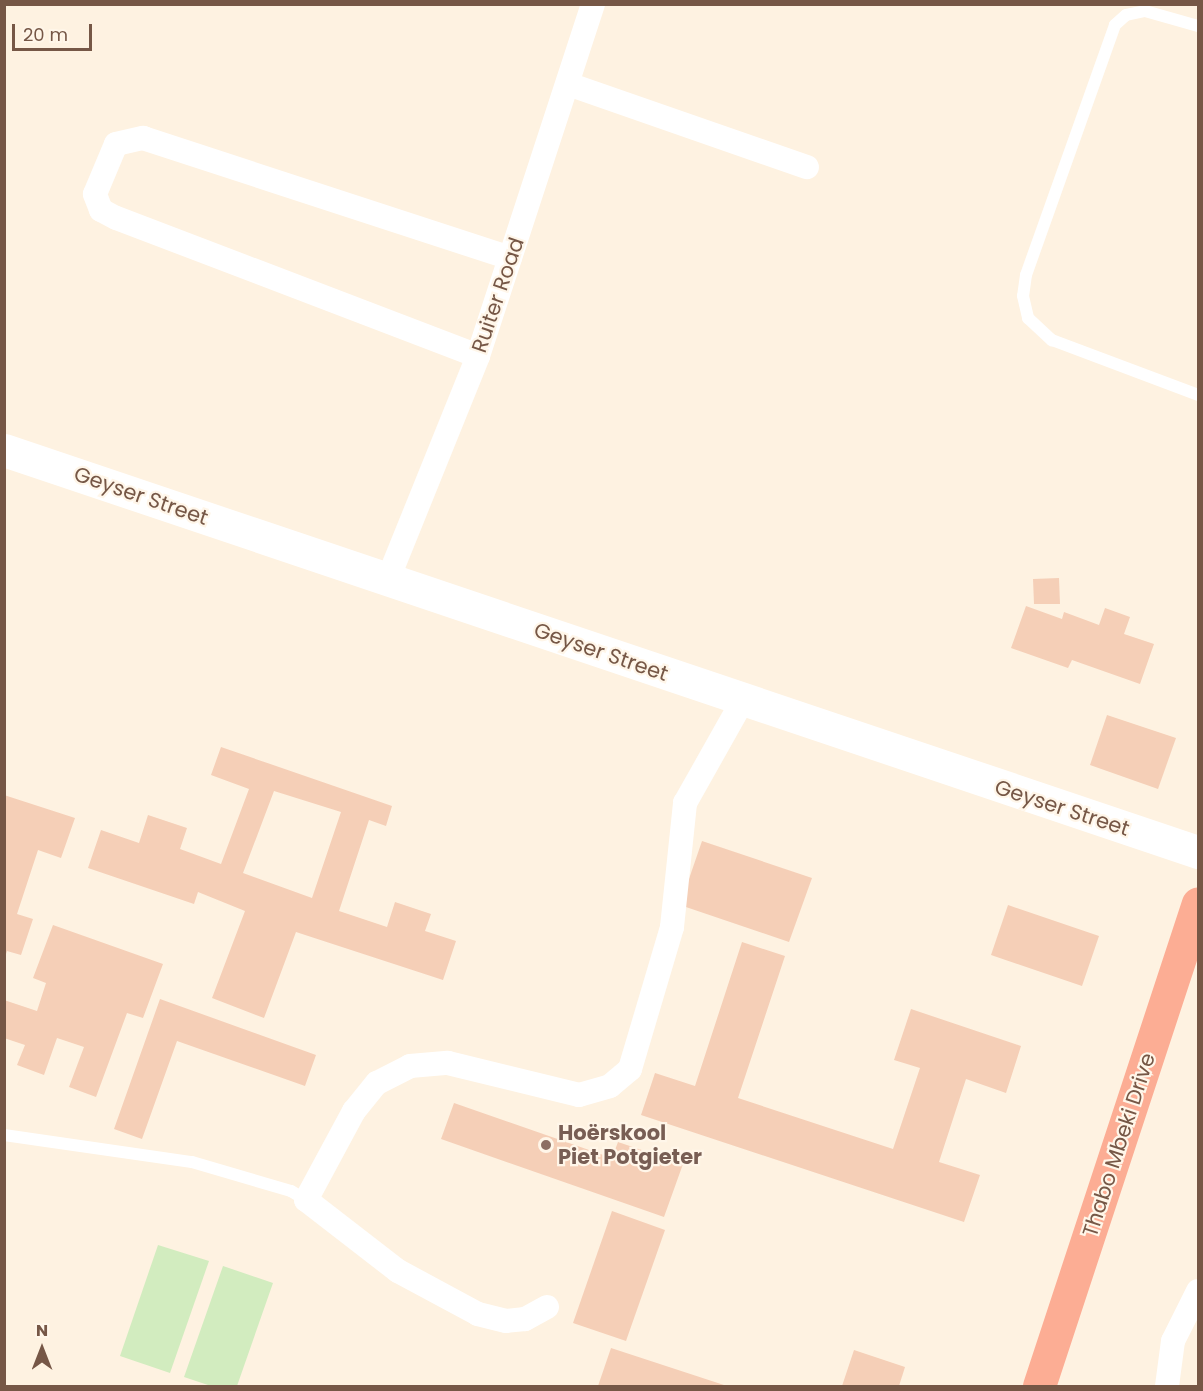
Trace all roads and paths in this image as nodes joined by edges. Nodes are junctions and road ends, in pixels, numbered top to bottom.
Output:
1 (593, 4) edge
2 (1198, 26) edge
3 (568, 84) junction
4 (807, 167) dead end
5 (510, 258) junction
6 (478, 356) junction
7 (1198, 395) edge
8 (4, 450) edge
9 (388, 579) junction
10 (743, 700) junction
11 (1198, 852) edge
12 (1198, 903) edge
13 (4, 1135) edge
14 (306, 1200) junction
15 (1198, 1291) edge
16 (547, 1307) dead end
17 (1039, 1386) edge
18 (1167, 1386) edge

1 - 3 street, Ruiter Road
2 - 7 lane
3 - 4 street
3 - 5 street, Ruiter Road
5 - 6 street, Ruiter Road
5 - 6 street
6 - 9 street, Ruiter Road
8 - 9 street, Geyser Street
9 - 10 street, Geyser Street
10 - 11 street, Geyser Street
10 - 14 street
12 - 17 highway, Thabo Mbeki Drive
13 - 14 lane
14 - 16 street
15 - 18 street

